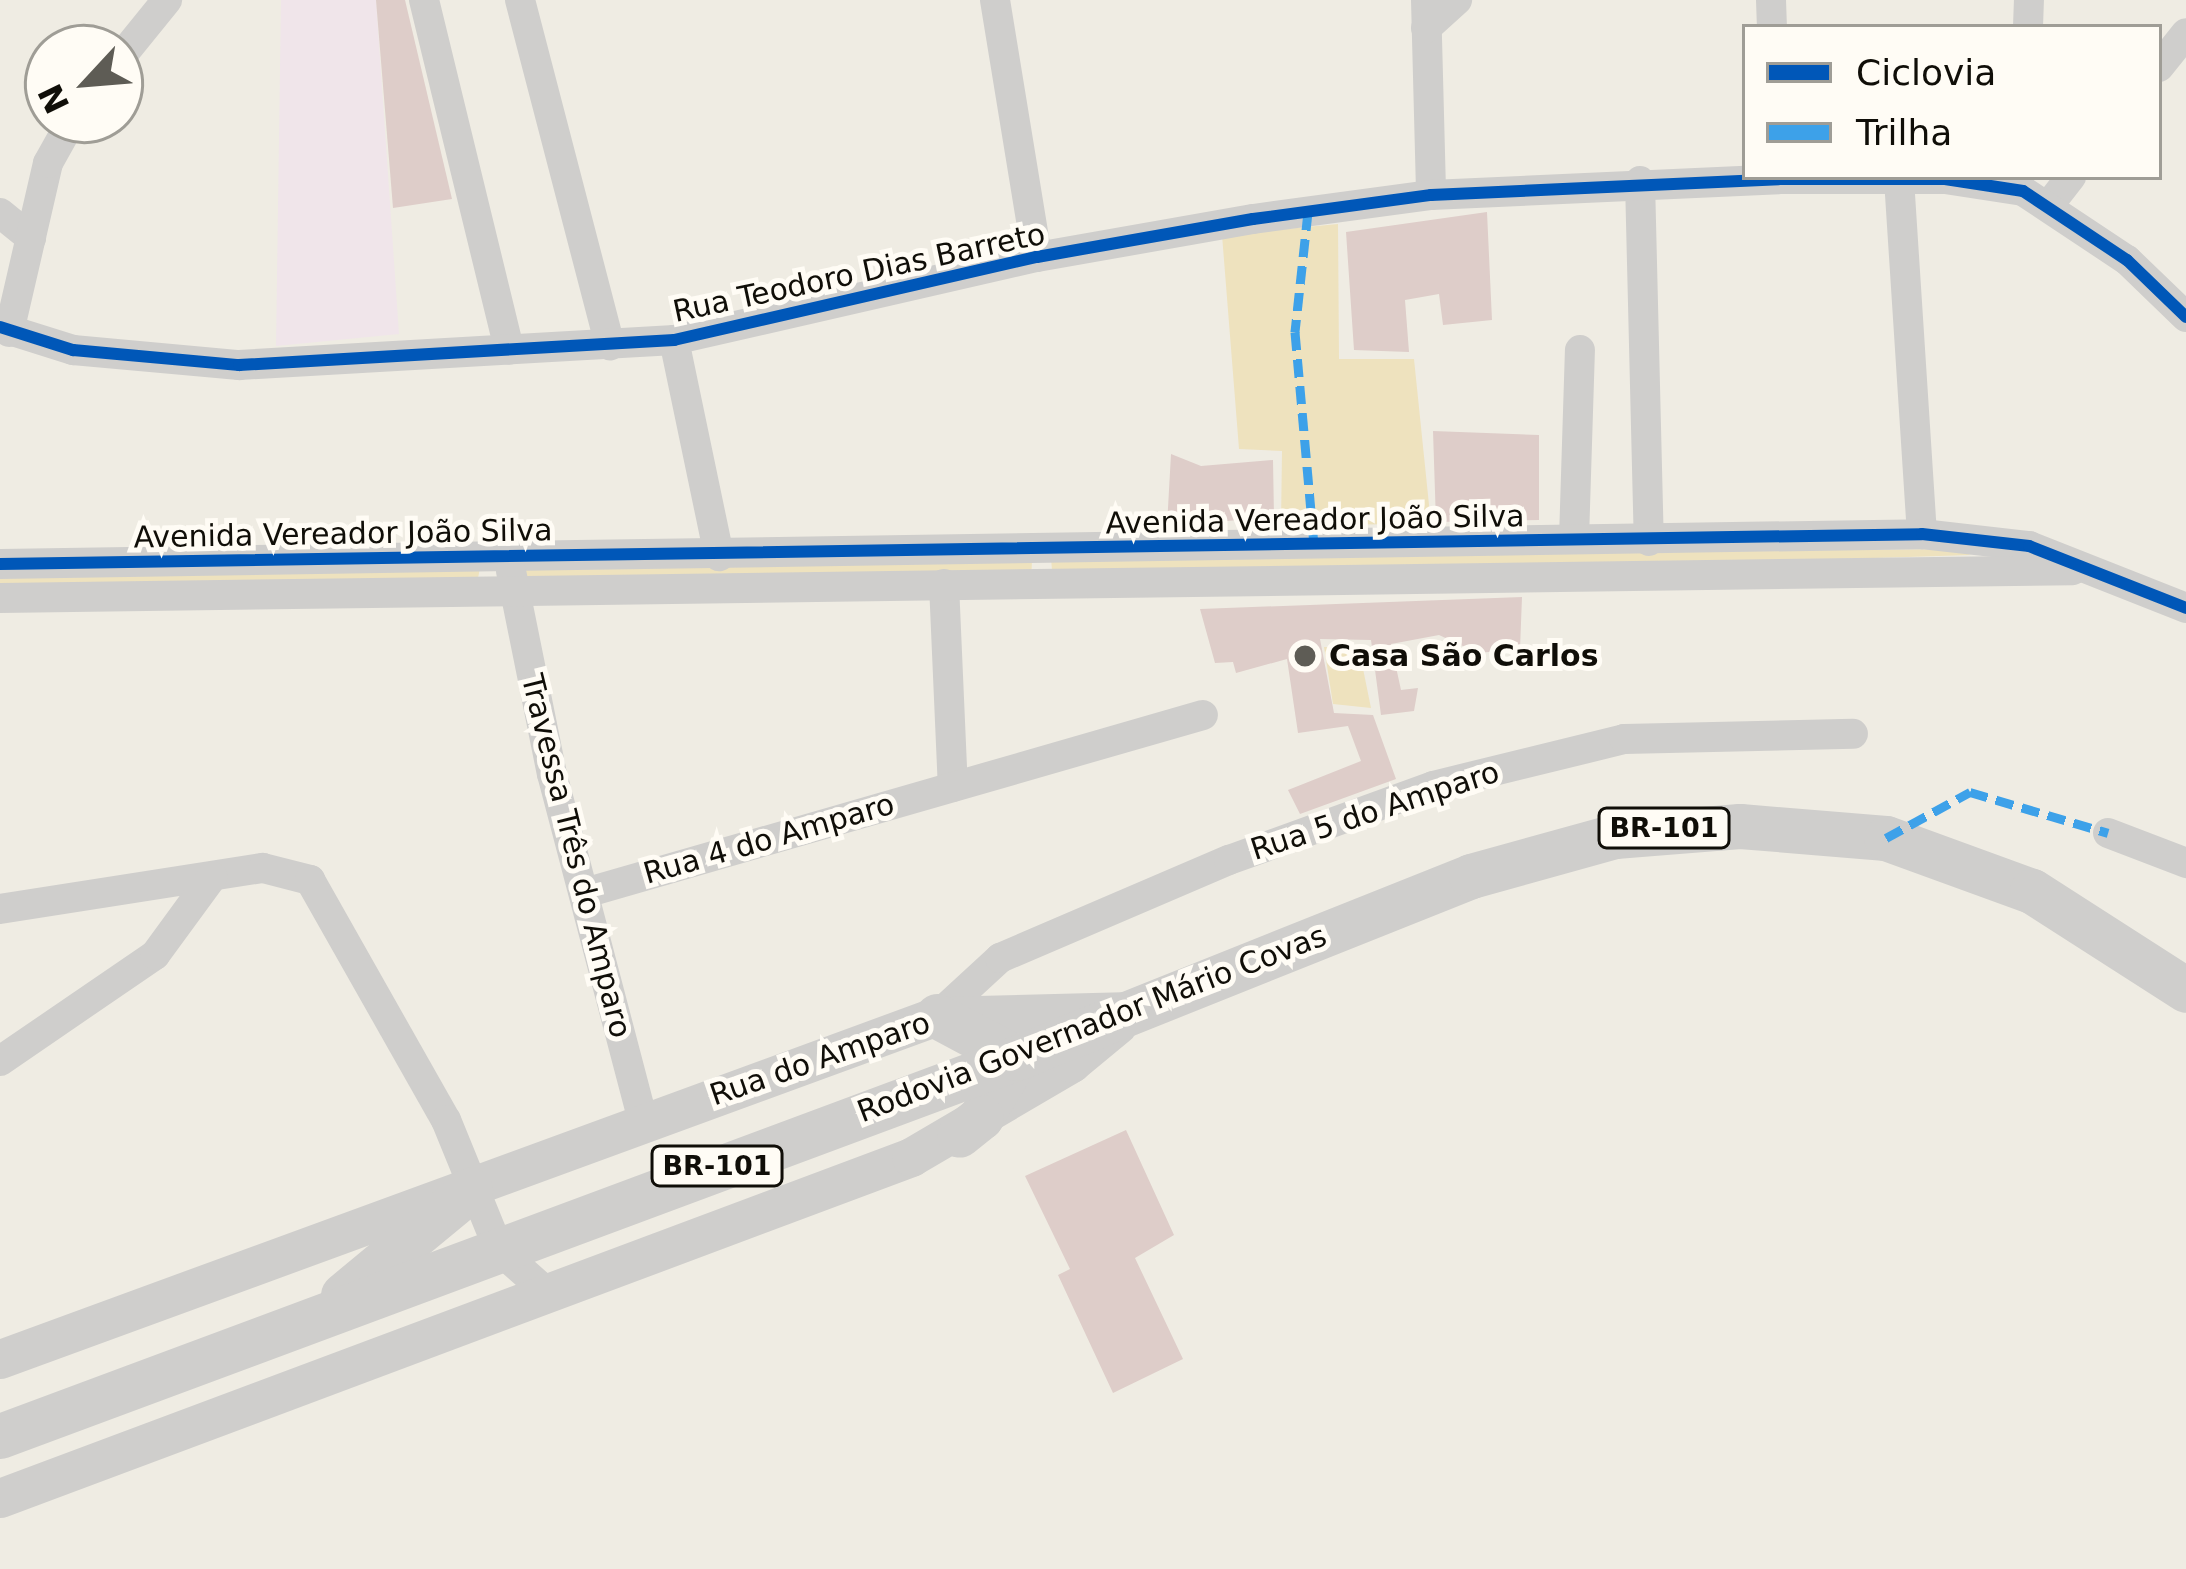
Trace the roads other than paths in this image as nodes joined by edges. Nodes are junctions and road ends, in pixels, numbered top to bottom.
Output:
1 (167, 0) edge
2 (424, 0) edge
3 (520, 0) edge
4 (995, 0) edge
5 (1457, 0) edge
6 (1426, 14) edge
7 (144, 28) edge
8 (2186, 33) edge
9 (2162, 63) edge
10 (59, 144) edge
11 (1742, 179) edge
12 (1899, 180) edge
13 (1910, 180) edge
14 (2063, 180) edge
15 (1640, 181) junction
16 (2032, 191) edge
17 (1431, 196) junction
18 (0, 213) edge
19 (31, 238) junction
20 (1037, 257) junction
21 (2186, 317) edge
22 (4, 330) edge
23 (674, 340) junction
24 (610, 345) junction
25 (509, 350) junction
26 (1580, 350) dead end
27 (1922, 534) junction
28 (1574, 539) junction
29 (1649, 541) junction
30 (511, 553) junction
31 (0, 564) edge
32 (732, 566) junction
33 (1028, 567) junction
34 (2085, 571) junction
35 (944, 584) junction
36 (512, 590) junction
37 (0, 598) edge
38 (2186, 608) edge
39 (1203, 715) dead end
40 (1853, 734) dead end
41 (953, 787) junction
42 (2108, 833) dead end
43 (2186, 862) edge
44 (212, 877) junction
45 (585, 892) junction
46 (0, 909) edge
47 (2186, 991) edge
48 (1134, 1011) junction
49 (937, 1016) junction
50 (1016, 1058) junction
51 (0, 1061) edge
52 (643, 1121) junction
53 (959, 1135) junction
54 (475, 1188) junction
55 (499, 1250) junction
56 (550, 1297) junction
57 (302, 1326) junction
58 (0, 1358) edge
59 (0, 1436) edge
60 (0, 1498) edge

1 - 7 street
2 - 25 street
3 - 24 street
4 - 20 street
5 - 6 street
6 - 17 street
8 - 9 street
10 - 19 street
11 - 15 street, Rua Teodoro Dias Barreto
12 - 27 street
13 - 16 street, Rua Teodoro Dias Barreto
14 - 16 street
15 - 17 street, Rua Teodoro Dias Barreto
15 - 29 street
16 - 21 street
17 - 20 street, Rua Teodoro Dias Barreto
18 - 19 street
19 - 22 street
20 - 23 street, Rua Teodoro Dias Barreto
22 - 25 street, Rua Teodoro Dias Barreto
23 - 24 street, Rua Teodoro Dias Barreto
23 - 32 street
24 - 25 street, Rua Teodoro Dias Barreto
26 - 28 street
27 - 29 street, Avenida Vereador João Silva
27 - 34 street, Avenida Vereador João Silva
28 - 29 street, Avenida Vereador João Silva
28 - 33 street, Avenida Vereador João Silva
30 - 31 street, Avenida Vereador João Silva
30 - 32 street, Avenida Vereador João Silva
30 - 36 street, Travessa Três do Amparo
32 - 33 street, Avenida Vereador João Silva
32 - 35 street, Avenida Vereador João Silva
32 - 36 street, Avenida Vereador João Silva
33 - 34 street, Avenida Vereador João Silva
33 - 35 street, Avenida Vereador João Silva
34 - 38 street, Avenida Vereador João Silva
35 - 41 street
36 - 37 street, Avenida Vereador João Silva
36 - 45 street, Travessa Três do Amparo
39 - 41 street, Rua 4 do Amparo
40 - 49 street, Rua 5 do Amparo
41 - 45 street, Rua 4 do Amparo
42 - 43 street
44 - 46 street
44 - 51 street
44 - 54 street
45 - 52 street, Travessa Três do Amparo
47 - 48 highway, Rodovia Governador Mário Covas / BR-101
48 - 49 main road, Rua do Amparo
48 - 50 highway, Rodovia Governador Mário Covas / BR-101
48 - 53 main road
49 - 50 highway
49 - 52 main road, Rua do Amparo
50 - 53 highway
50 - 55 highway, Rodovia Governador Mário Covas / BR-101
52 - 54 main road, Rua do Amparo
53 - 56 main road
54 - 55 street
54 - 57 highway
54 - 58 main road, Rua do Amparo
55 - 56 street
55 - 57 highway, Rodovia Governador Mário Covas / BR-101
56 - 60 main road
57 - 59 highway, Rodovia Governador Mário Covas / BR-101

